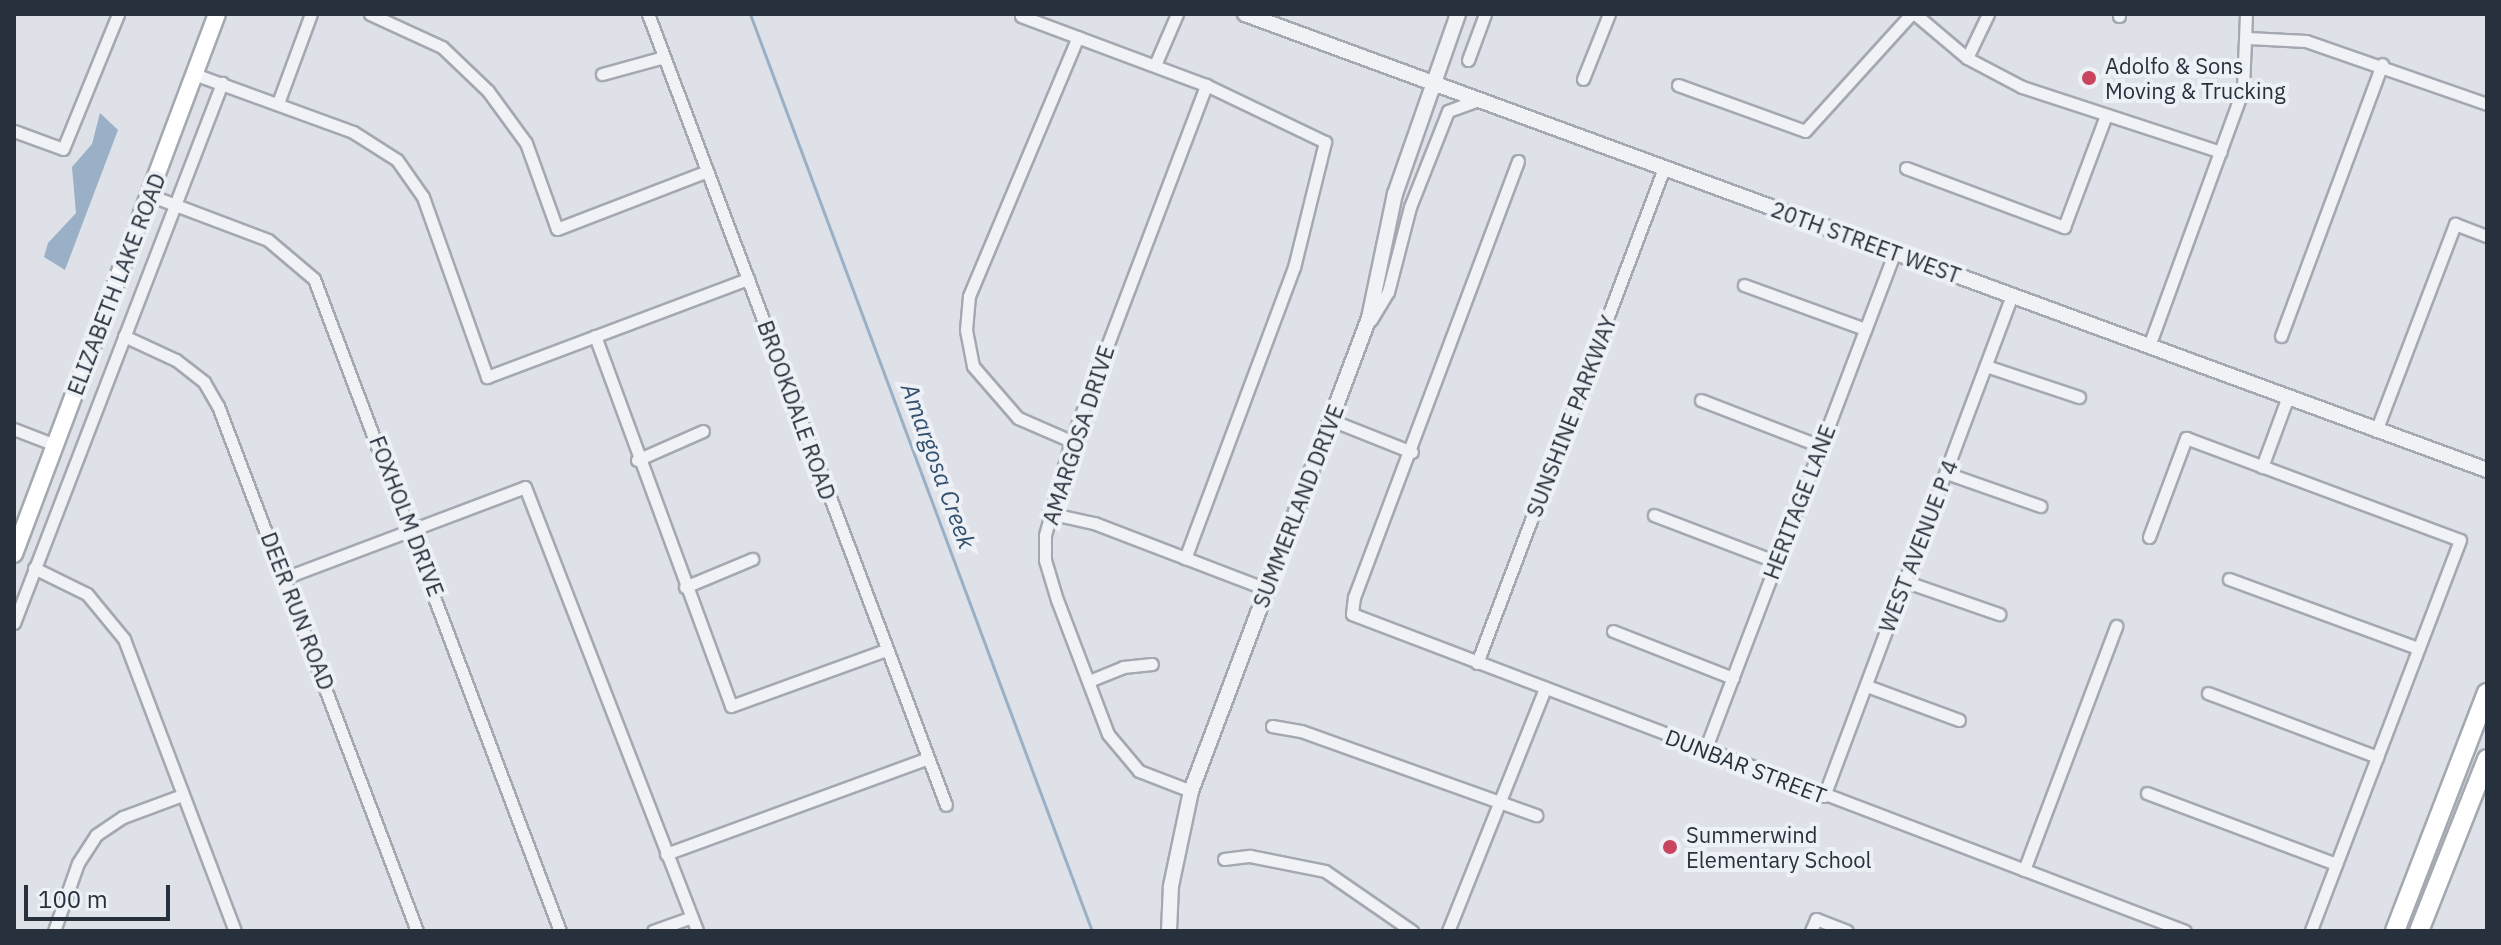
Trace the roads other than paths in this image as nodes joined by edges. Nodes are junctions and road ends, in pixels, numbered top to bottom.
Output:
1 (118, 14) edge
2 (217, 14) edge
3 (311, 14) edge
4 (370, 14) edge
5 (648, 14) edge
6 (1177, 14) edge
7 (1245, 14) edge
8 (1458, 14) edge
9 (1485, 14) edge
10 (1609, 14) edge
11 (1913, 14) edge
12 (1988, 14) edge
13 (2246, 14) edge
14 (1021, 16) edge
15 (1078, 37) junction
16 (2248, 38) junction
17 (664, 57) junction
18 (1967, 58) junction
19 (1468, 60) dead end
20 (2382, 64) junction
21 (1155, 65) junction
22 (194, 74) junction
23 (602, 74) dead end
24 (1583, 79) dead end
25 (1431, 82) junction
26 (222, 83) junction
27 (1206, 85) junction
28 (1678, 85) dead end
29 (1479, 100) junction
30 (278, 103) junction
31 (2487, 104) edge
32 (2106, 115) junction
33 (14, 131) edge
34 (2221, 152) junction
35 (1518, 161) dead end
36 (1664, 168) junction
37 (1906, 168) dead end
38 (707, 171) junction
39 (149, 195) junction
40 (175, 205) junction
41 (2487, 236) edge
42 (1894, 254) junction
43 (748, 279) junction
44 (1744, 285) dead end
45 (2012, 295) junction
46 (1865, 329) junction
47 (1364, 331) junction
48 (124, 336) junction
49 (595, 336) junction
50 (2281, 336) dead end
51 (2149, 346) junction
52 (1986, 366) junction
53 (2079, 397) dead end
54 (2287, 399) junction
55 (1701, 400) dead end
56 (1331, 420) junction
57 (14, 429) edge
58 (703, 431) dead end
59 (2376, 431) junction
60 (1071, 441) junction
61 (55, 445) junction
62 (1820, 446) junction
63 (1412, 452) junction
64 (637, 460) junction
65 (2262, 467) junction
66 (2487, 470) edge
67 (1946, 473) junction
68 (2040, 506) dead end
69 (1048, 513) junction
70 (1654, 515) dead end
71 (412, 528) junction
72 (2149, 537) dead end
73 (14, 554) edge
74 (1185, 558) junction
75 (752, 559) dead end
76 (1777, 562) junction
77 (34, 568) junction
78 (287, 577) junction
79 (2229, 579) dead end
80 (1904, 581) junction
81 (685, 587) junction
82 (1266, 589) junction
83 (1999, 614) dead end
84 (14, 623) edge
85 (2116, 626) dead end
86 (1613, 631) dead end
87 (2418, 648) junction
88 (886, 650) junction
89 (1477, 663) junction
90 (1152, 664) dead end
91 (1733, 678) junction
92 (1089, 681) junction
93 (1867, 686) junction
94 (1545, 688) junction
95 (2208, 693) dead end
96 (2487, 693) edge
97 (1959, 720) dead end
98 (1272, 726) dead end
99 (1705, 750) junction
100 (2377, 757) junction
101 (928, 758) junction
102 (2487, 759) edge
103 (1191, 791) junction
104 (2147, 793) dead end
105 (182, 795) junction
106 (1824, 796) junction
107 (1501, 802) junction
108 (946, 805) dead end
109 (1536, 815) dead end
110 (666, 854) junction
111 (1224, 859) dead end
112 (2336, 864) junction
113 (2024, 870) junction
114 (692, 917) junction
115 (1814, 925) edge
116 (54, 931) edge
117 (235, 931) edge
118 (417, 931) edge
119 (560, 931) edge
120 (653, 931) edge
121 (697, 931) edge
122 (1169, 931) edge
123 (1412, 931) edge
124 (1448, 931) edge
125 (1847, 931) edge
126 (2185, 931) edge
127 (2311, 931) edge
128 (2395, 931) edge
129 (2419, 931) edge

1 - 33 street
2 - 22 main road, ELIZABETH LAKE ROAD
3 - 30 street
4 - 38 street
5 - 17 street, BROOKDALE ROAD
6 - 21 street
7 - 25 street, 20TH STREET WEST
8 - 25 street, SUMMERLAND DRIVE
9 - 19 street
10 - 24 street
11 - 18 street
11 - 28 street
12 - 18 street
13 - 16 street
14 - 15 street
15 - 21 street
15 - 60 street
16 - 20 street
16 - 34 street
17 - 23 street
17 - 38 street, BROOKDALE ROAD
18 - 32 street
20 - 31 street
20 - 50 street
21 - 27 street
22 - 26 street
22 - 39 main road, ELIZABETH LAKE ROAD
25 - 29 street, 20TH STREET WEST
25 - 47 street, SUMMERLAND DRIVE
26 - 30 street
26 - 40 street
27 - 60 street, AMARGOSA DRIVE
27 - 74 street
29 - 36 street, 20TH STREET WEST
29 - 47 street
30 - 49 street
32 - 34 street
32 - 37 street
34 - 51 street
35 - 63 street
36 - 42 street, 20TH STREET WEST
36 - 89 street, SUNSHINE PARKWAY
38 - 43 street, BROOKDALE ROAD
39 - 40 street, FOXHOLM DRIVE
39 - 61 main road, ELIZABETH LAKE ROAD
40 - 48 street
40 - 71 street, FOXHOLM DRIVE
41 - 59 street
42 - 45 street, 20TH STREET WEST
42 - 46 street, HERITAGE LANE
43 - 49 street
43 - 88 street, BROOKDALE ROAD
44 - 46 street
45 - 51 street, 20TH STREET WEST
45 - 52 street, WEST AVENUE P 4
46 - 62 street, HERITAGE LANE
47 - 56 street, SUMMERLAND DRIVE
48 - 77 street
48 - 78 street, DEER RUN ROAD
49 - 64 street
51 - 54 street, 20TH STREET WEST
52 - 53 street
52 - 67 street, WEST AVENUE P 4
54 - 59 street, 20TH STREET WEST
54 - 65 street
55 - 62 street
56 - 63 street
56 - 82 street, SUMMERLAND DRIVE
57 - 61 street
58 - 64 street
59 - 66 street, 20TH STREET WEST
60 - 69 street, AMARGOSA DRIVE
61 - 73 main road, ELIZABETH LAKE ROAD
62 - 76 street, HERITAGE LANE
63 - 89 street, DUNBAR STREET
64 - 81 street
65 - 72 street
65 - 87 street
67 - 68 street
67 - 80 street, WEST AVENUE P 4
69 - 74 street
69 - 92 street, AMARGOSA DRIVE
70 - 76 street
71 - 78 street
71 - 110 street
71 - 119 street, FOXHOLM DRIVE
74 - 82 street
75 - 81 street
76 - 91 street, HERITAGE LANE
77 - 84 street
77 - 105 street
78 - 118 street, DEER RUN ROAD
79 - 87 street
80 - 83 street
80 - 93 street, WEST AVENUE P 4
81 - 88 street
82 - 103 street, SUMMERLAND DRIVE
85 - 113 street
86 - 91 street
87 - 100 street
88 - 101 street, BROOKDALE ROAD
89 - 94 street, DUNBAR STREET
90 - 92 street
91 - 99 street, HERITAGE LANE
92 - 103 street, AMARGOSA DRIVE
93 - 97 street
93 - 106 street, WEST AVENUE P 4
94 - 99 street, DUNBAR STREET
94 - 107 street
95 - 100 street
96 - 128 main road
98 - 107 street
99 - 106 street, DUNBAR STREET
100 - 112 street
101 - 108 street, BROOKDALE ROAD
101 - 110 street
102 - 129 main road
103 - 122 street, SUMMERLAND DRIVE
104 - 112 street
105 - 116 street
105 - 117 street
106 - 113 street, DUNBAR STREET
107 - 109 street
107 - 124 street
110 - 114 street
111 - 123 street
112 - 127 street
113 - 126 street, DUNBAR STREET
114 - 120 street
114 - 121 street
115 - 125 street

